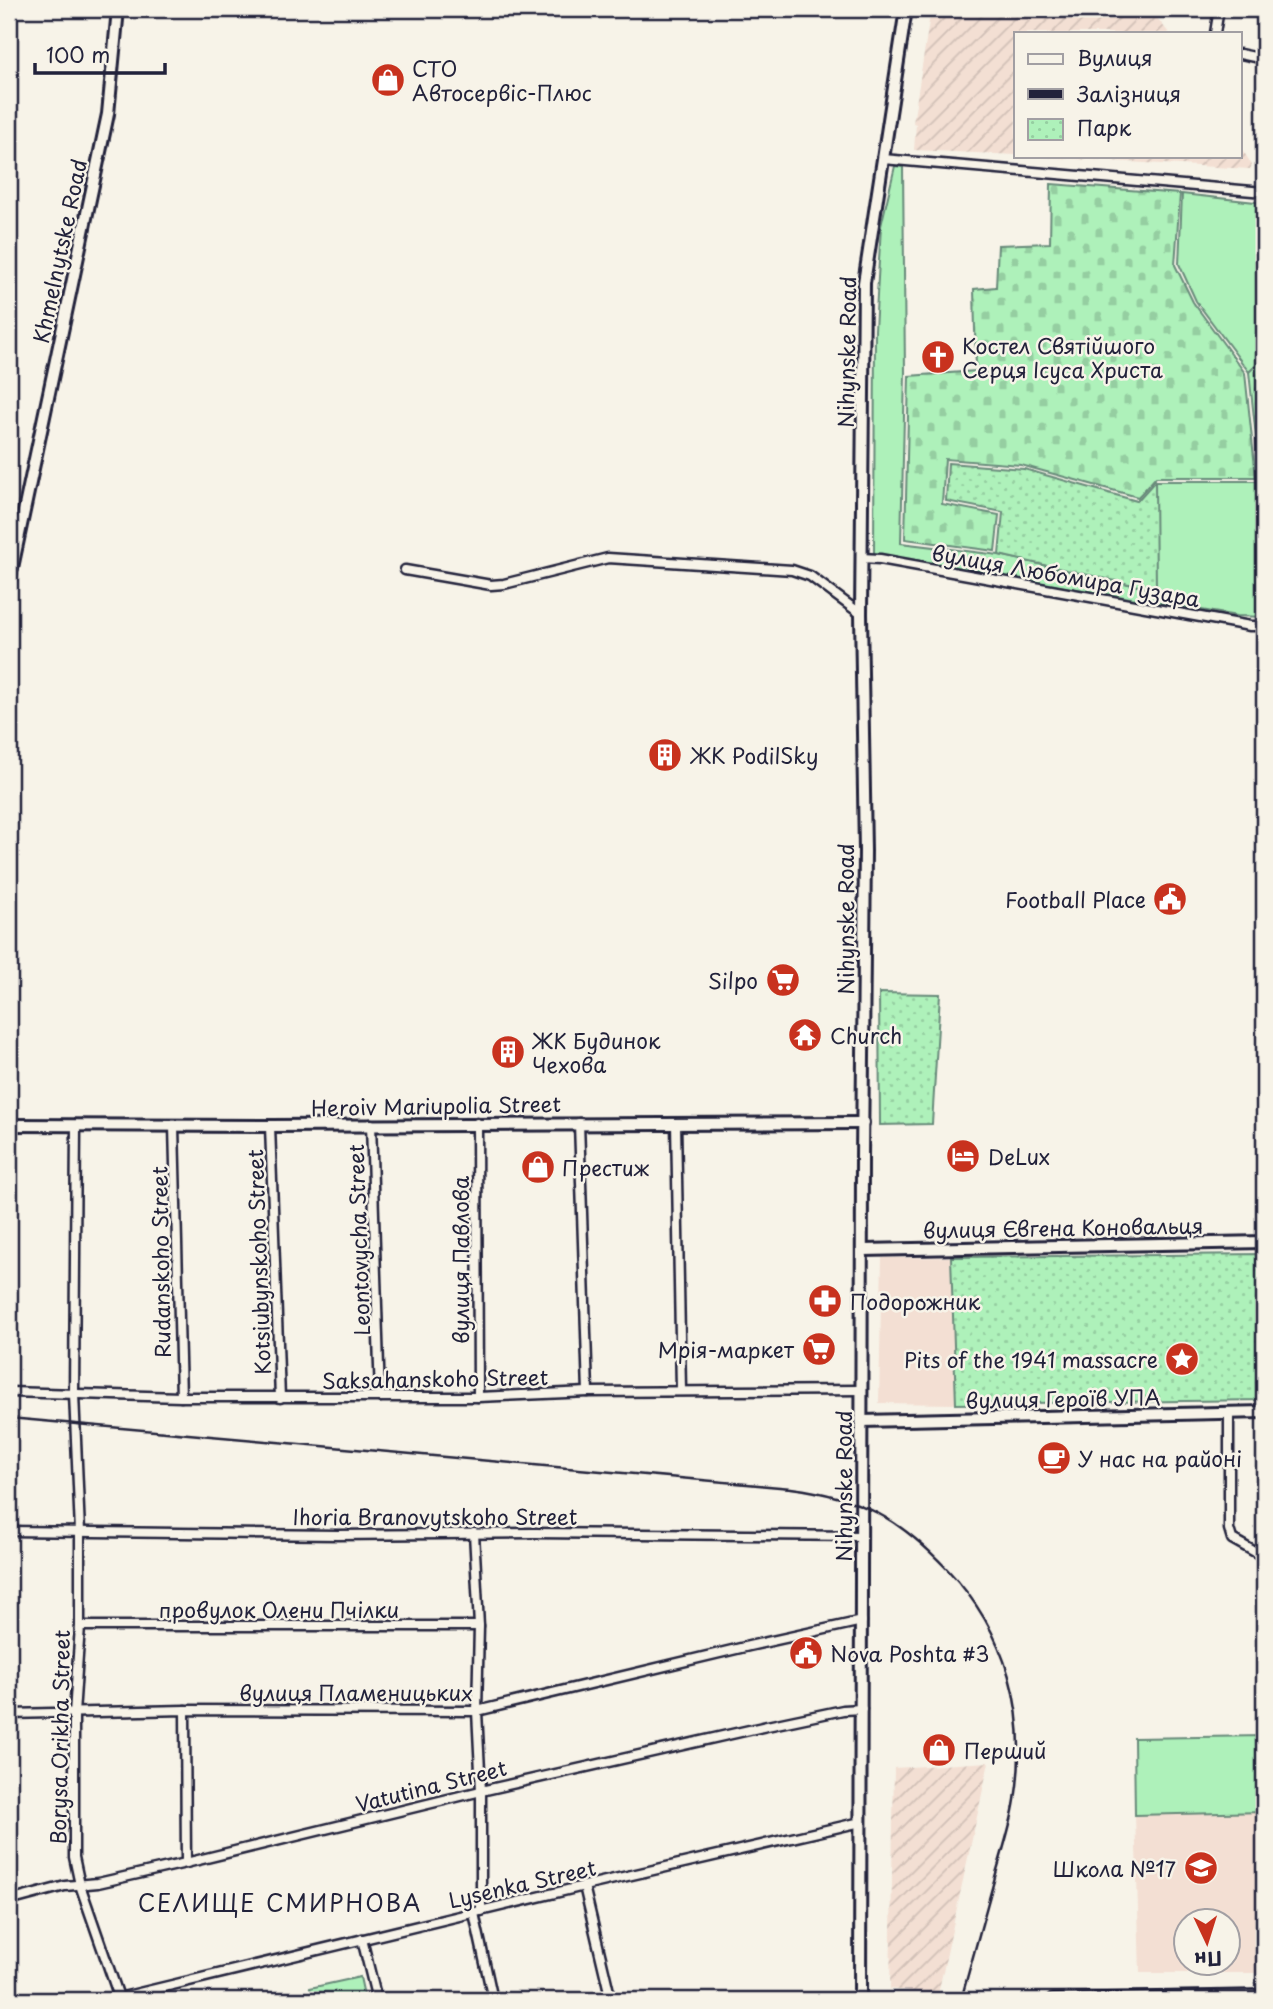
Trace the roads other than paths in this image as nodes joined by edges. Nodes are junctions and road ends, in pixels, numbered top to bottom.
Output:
1 (118, 9) edge
2 (906, 9) edge
3 (1219, 9) edge
4 (1215, 32) edge
5 (1242, 54) edge
6 (1264, 59) edge
7 (883, 159) junction
8 (1264, 192) edge
9 (861, 558) junction
10 (405, 570) dead end
11 (9, 582) edge
12 (861, 614) junction
13 (1264, 626) edge
14 (579, 1123) junction
15 (676, 1123) junction
16 (863, 1123) junction
17 (372, 1124) junction
18 (477, 1124) junction
19 (9, 1125) edge
20 (76, 1125) junction
21 (174, 1126) junction
22 (270, 1126) junction
23 (1264, 1242) edge
24 (863, 1250) junction
25 (681, 1390) junction
26 (862, 1390) junction
27 (9, 1392) edge
28 (588, 1392) junction
29 (74, 1394) junction
30 (181, 1396) junction
31 (380, 1397) junction
32 (478, 1397) junction
33 (280, 1398) junction
34 (1264, 1412) edge
35 (1229, 1413) junction
36 (862, 1421) junction
37 (9, 1531) edge
38 (80, 1532) junction
39 (474, 1533) junction
40 (862, 1536) junction
41 (1264, 1556) edge
42 (862, 1622) junction
43 (80, 1626) junction
44 (479, 1626) junction
45 (862, 1709) junction
46 (184, 1710) junction
47 (477, 1712) junction
48 (9, 1714) edge
49 (74, 1714) junction
50 (481, 1791) junction
51 (861, 1822) junction
52 (186, 1863) junction
53 (80, 1885) junction
54 (584, 1886) junction
55 (9, 1901) edge
56 (477, 1912) junction
57 (362, 1939) junction
58 (1264, 1996) edge
59 (116, 2000) edge
60 (377, 2000) edge
61 (493, 2000) edge
62 (611, 2000) edge
63 (860, 2000) edge
64 (1053, 2000) edge

1 - 11 main road, Khmelnytske Road
2 - 7 main road, Nihynske Road
3 - 4 street
5 - 6 street
7 - 8 street
7 - 9 main road, Nihynske Road
9 - 12 main road, Nihynske Road
9 - 13 street, вулиця Любомира Гузара
10 - 12 street
12 - 16 main road, Nihynske Road
14 - 15 main road, Heroiv Mariupolia Street
14 - 18 main road, Heroiv Mariupolia Street
14 - 28 street
15 - 16 main road, Heroiv Mariupolia Street
15 - 25 street
16 - 24 main road, Nihynske Road
17 - 18 main road, Heroiv Mariupolia Street
17 - 22 main road, Heroiv Mariupolia Street
17 - 31 street, Leontovycha Street
18 - 32 street, вулиця Павлова
19 - 20 main road, Heroiv Mariupolia Street
20 - 21 main road, Heroiv Mariupolia Street
20 - 29 street
21 - 22 main road, Heroiv Mariupolia Street
21 - 30 street, Rudanskoho Street
22 - 33 street, Kotsiubynskoho Street
23 - 24 main road, вулиця Євгена Коновальця
24 - 26 main road, Nihynske Road
25 - 26 street, Saksahanskoho Street
25 - 28 street, Saksahanskoho Street
26 - 36 main road, Nihynske Road
27 - 29 street, Saksahanskoho Street
28 - 32 street, Saksahanskoho Street
29 - 30 street, Saksahanskoho Street
29 - 38 street, Borysa Orikha Street
30 - 33 street, Saksahanskoho Street
31 - 32 street, Saksahanskoho Street
31 - 33 street, Saksahanskoho Street
34 - 35 main road, вулиця Героїв УПА
35 - 36 main road, вулиця Героїв УПА
35 - 41 street
36 - 40 main road, Nihynske Road
37 - 38 street, Ihoria Branovytskoho Street
38 - 39 street, Ihoria Branovytskoho Street
38 - 43 street, Borysa Orikha Street
39 - 40 street, Ihoria Branovytskoho Street
39 - 44 street
40 - 42 main road, Nihynske Road
42 - 45 main road, Nihynske Road
42 - 47 street, вулиця Пламеницьких
43 - 44 street, провулок Олени Пчілки
43 - 49 street, Borysa Orikha Street
44 - 47 street
45 - 50 street, Vatutina Street
45 - 51 main road, Nihynske Road
46 - 47 street, вулиця Пламеницьких
46 - 49 street, вулиця Пламеницьких
46 - 52 street
47 - 50 street
48 - 49 street, вулиця Пламеницьких
49 - 53 street, Borysa Orikha Street
50 - 52 street, Vatutina Street
50 - 56 street
51 - 54 street, Lysenka Street
51 - 63 main road, Nihynske Road
52 - 53 street, Vatutina Street
53 - 55 street, Vatutina Street
53 - 59 street, Borysa Orikha Street
54 - 56 street, Lysenka Street
54 - 62 street
56 - 57 street, Lysenka Street
56 - 61 street
57 - 59 street, Lysenka Street
57 - 60 street
58 - 64 main road

